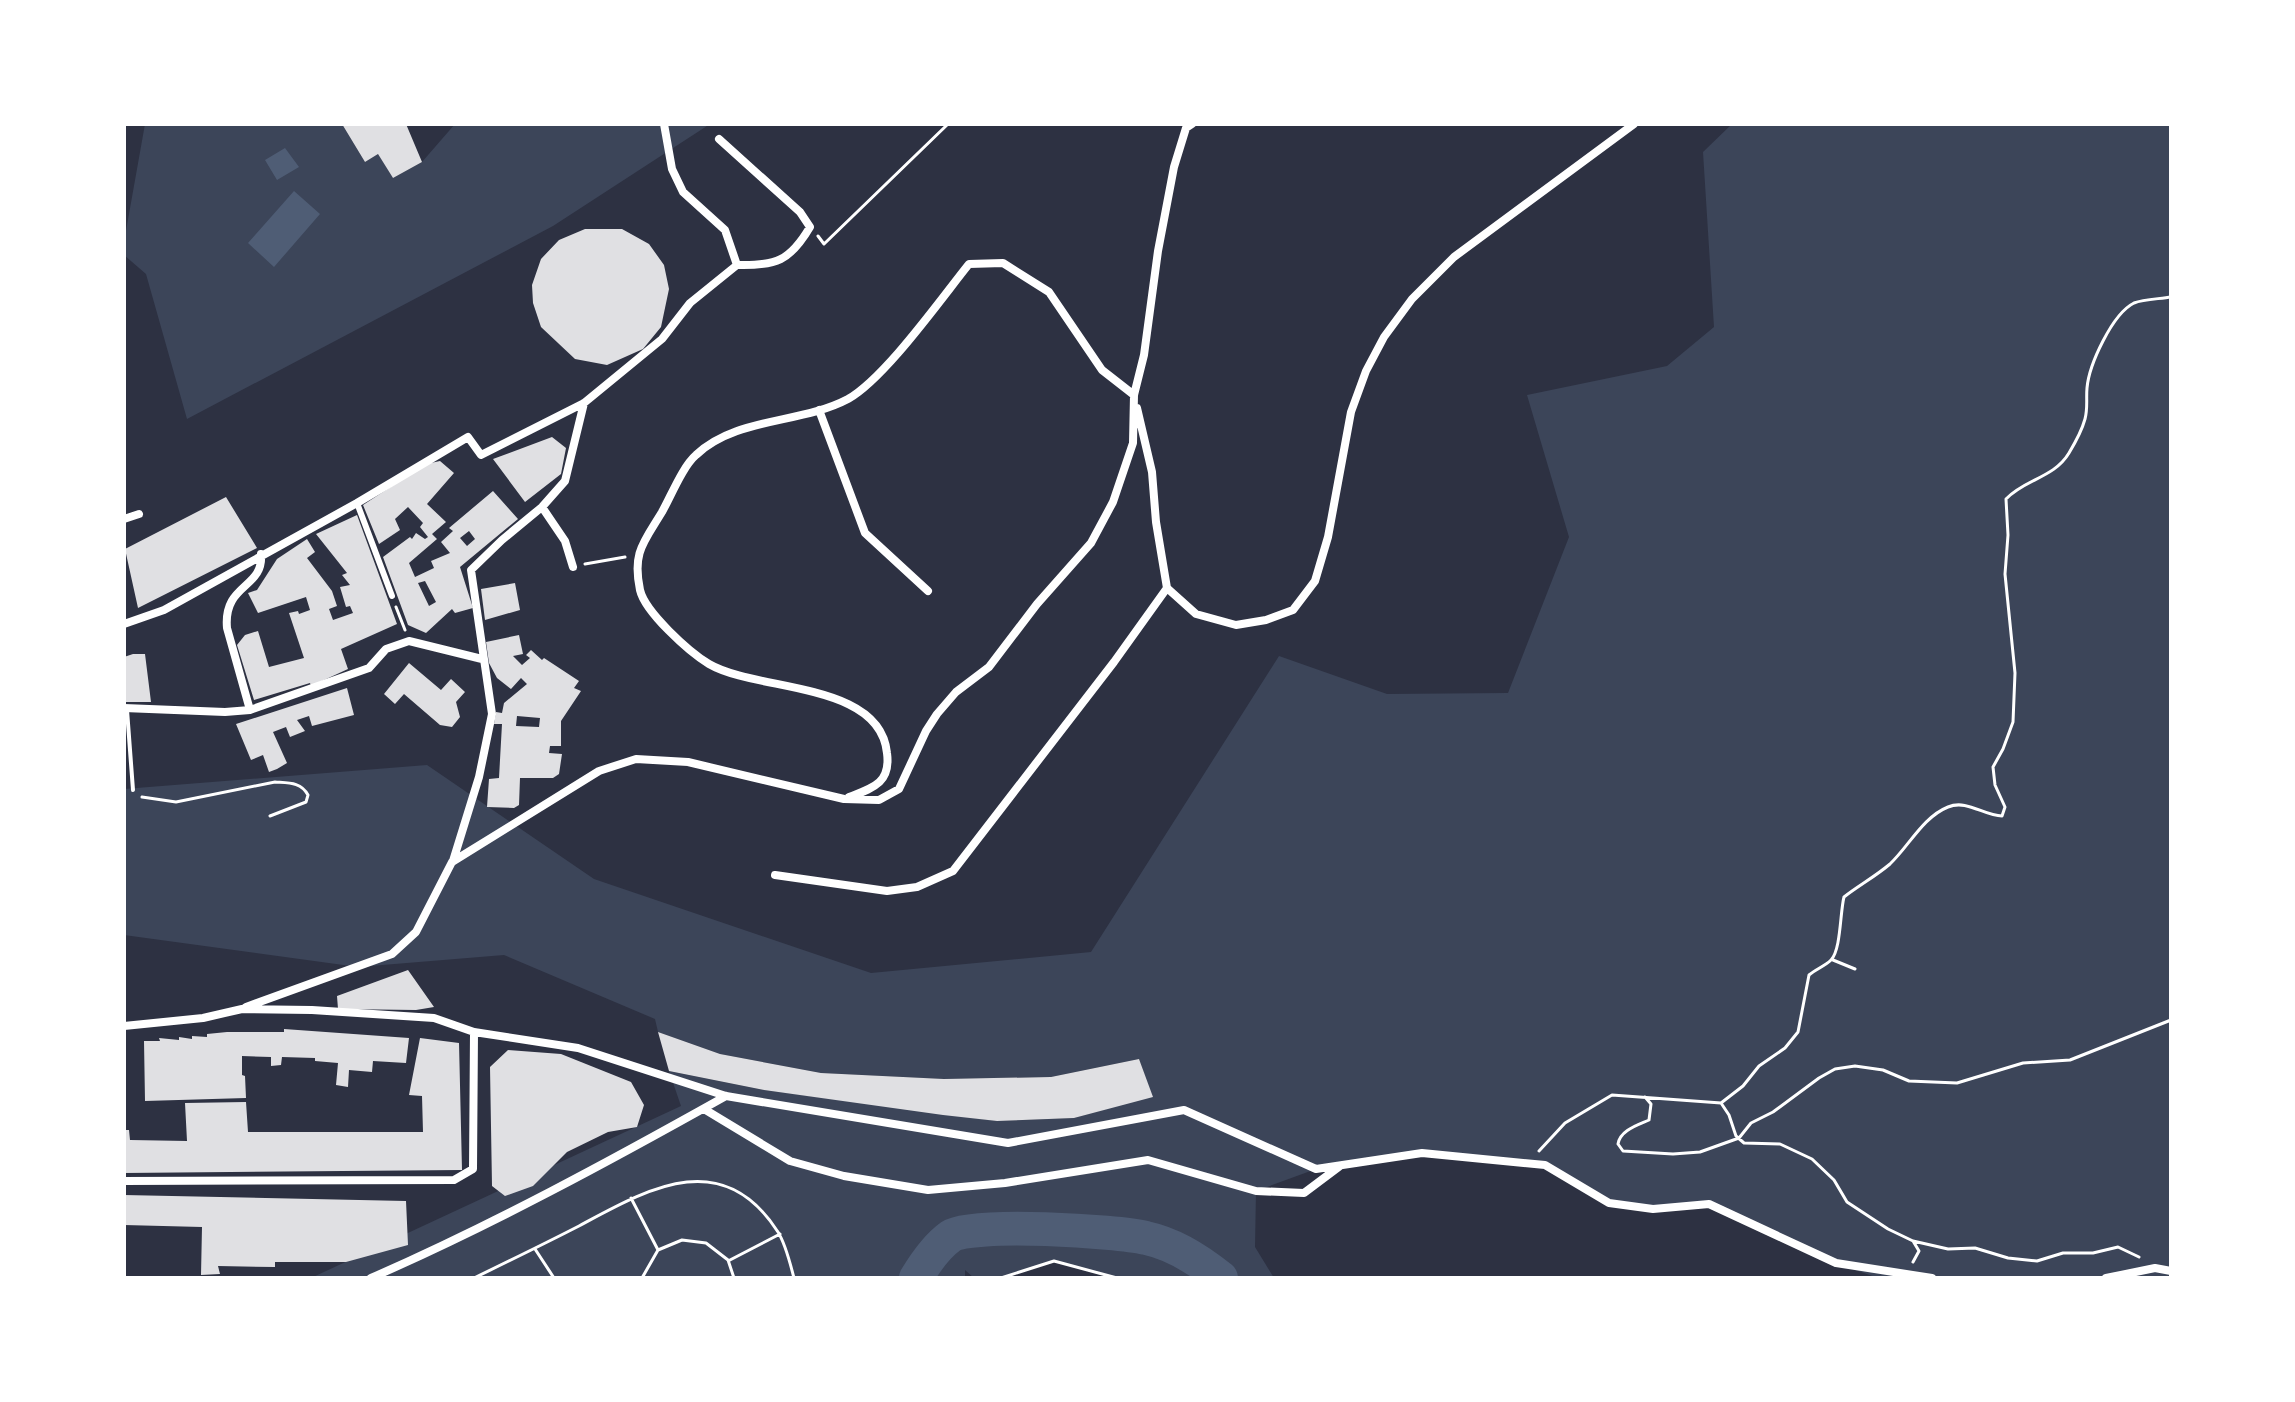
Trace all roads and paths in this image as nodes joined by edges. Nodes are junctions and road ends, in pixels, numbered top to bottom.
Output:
1 (664, 124) edge
2 (948, 124) edge
3 (1192, 124) edge
4 (1634, 124) edge
5 (719, 139) dead end
6 (810, 227) junction
7 (737, 265) junction
8 (2171, 297) edge
9 (1134, 395) junction
10 (584, 403) junction
11 (819, 410) junction
12 (357, 503) junction
13 (542, 507) junction
14 (139, 514) dead end
15 (124, 519) edge
16 (261, 554) junction
17 (637, 555) junction
18 (573, 567) joint
19 (1167, 588) junction
20 (928, 591) dead end
21 (392, 596) joint
22 (124, 624) edge
23 (409, 641) junction
24 (482, 659) junction
25 (125, 708) edge
26 (250, 710) junction
27 (133, 790) joint
28 (844, 799) junction
29 (270, 816) dead end
30 (452, 862) junction
31 (775, 875) dead end
32 (1832, 960) junction
33 (1855, 969) dead end
34 (242, 1009) junction
35 (2171, 1020) edge
36 (124, 1026) edge
37 (474, 1032) junction
38 (726, 1096) junction
39 (1645, 1096) junction
40 (1721, 1103) junction
41 (704, 1109) junction
42 (1739, 1138) junction
43 (1527, 1164) junction
44 (1340, 1165) junction
45 (124, 1181) edge
46 (631, 1198) junction
47 (780, 1234) junction
48 (535, 1249) junction
49 (658, 1250) junction
50 (728, 1260) junction
51 (2155, 1268) junction
52 (2171, 1271) edge
53 (371, 1278) edge
54 (474, 1278) edge
55 (554, 1278) edge
56 (642, 1278) edge
57 (734, 1278) edge
58 (794, 1278) edge
59 (1001, 1278) edge
60 (1117, 1278) edge
61 (1932, 1278) edge
62 (2106, 1278) edge

1 - 7 street
2 - 6 path
3 - 9 street
4 - 19 street
5 - 6 street
6 - 7 street
7 - 10 street
8 - 32 path
9 - 11 street
9 - 19 street
9 - 28 street
10 - 12 street
10 - 13 street
11 - 17 street
11 - 20 street
12 - 16 street
12 - 21 street
13 - 18 street
13 - 24 street
14 - 15 street
16 - 22 street
16 - 26 street
17 - 18 path
17 - 28 street
19 - 31 street
21 - 23 path
23 - 24 street
23 - 26 street
24 - 30 street
25 - 26 street
25 - 27 lane
27 - 29 path
28 - 30 street
30 - 34 street
32 - 33 path
32 - 40 path
34 - 36 street
34 - 37 street
35 - 42 path
37 - 38 street
37 - 45 street
38 - 41 street
38 - 44 street
39 - 40 path
39 - 42 path
39 - 43 path
40 - 42 path
41 - 44 street
41 - 53 street
42 - 51 path
43 - 44 street
43 - 61 street
46 - 47 path
46 - 48 path
46 - 49 path
47 - 50 path
47 - 58 path
48 - 54 path
48 - 55 path
49 - 50 path
49 - 56 path
50 - 57 path
51 - 52 street
51 - 62 street
59 - 60 path

